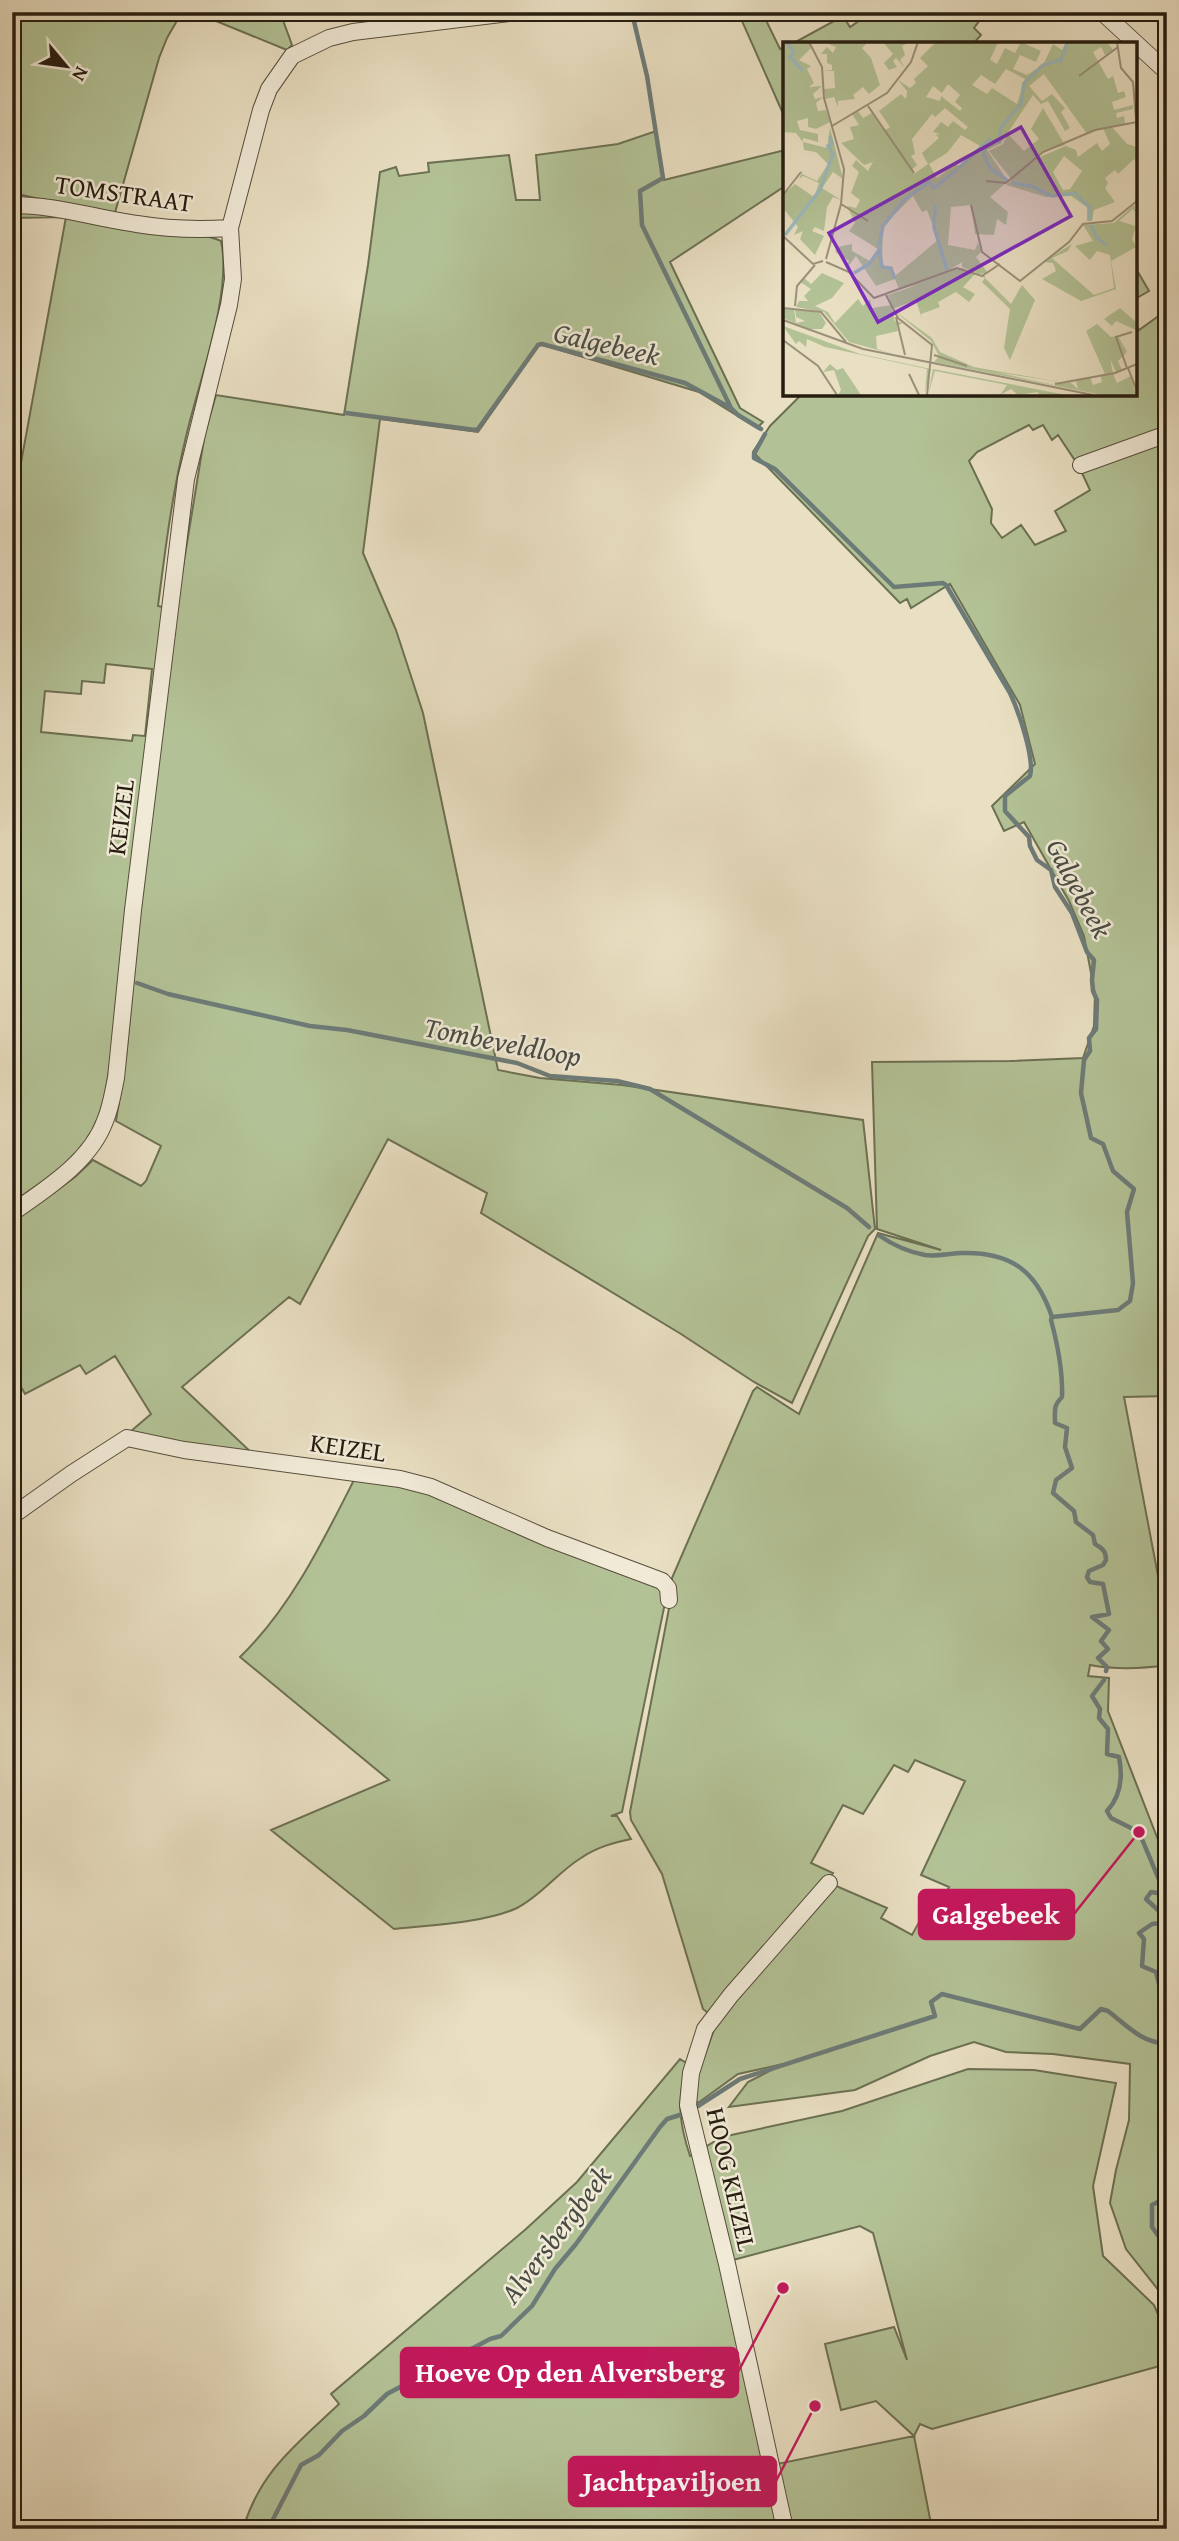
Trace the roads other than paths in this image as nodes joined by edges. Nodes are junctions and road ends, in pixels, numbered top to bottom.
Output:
1 (517, 12) edge
2 (1102, 12) edge
3 (1134, 42) edge
4 (1137, 44) edge
5 (1167, 72) edge
6 (12, 205) edge
7 (230, 228) junction
8 (1167, 435) edge
9 (1081, 465) dead end
10 (12, 1213) edge
11 (12, 1516) edge
12 (669, 1600) dead end
13 (829, 1883) dead end
14 (785, 2529) edge

1 - 7 street
2 - 3 street
4 - 5 street
6 - 7 street, TOMSTRAAT
7 - 10 street, KEIZEL
8 - 9 street
11 - 12 street, KEIZEL
13 - 14 street, HOOG KEIZEL

